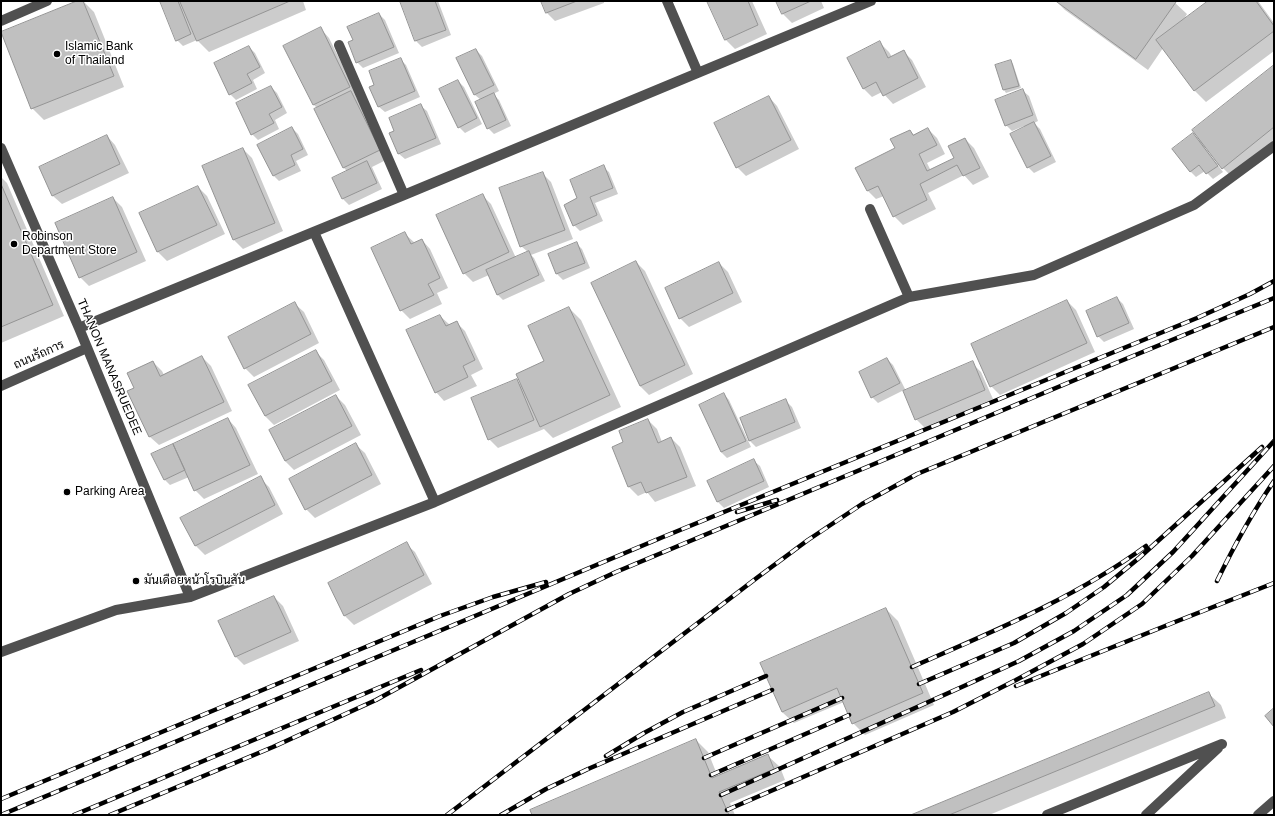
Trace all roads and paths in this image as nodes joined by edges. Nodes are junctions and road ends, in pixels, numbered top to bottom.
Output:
1 (47, 1) edge
2 (667, 1) edge
3 (871, 1) edge
4 (1, 21) edge
5 (339, 45) dead end
6 (698, 73) junction
7 (1274, 146) edge
8 (1, 148) edge
9 (404, 195) junction
10 (870, 209) dead end
11 (314, 232) junction
12 (909, 297) junction
13 (79, 328) junction
14 (87, 348) junction
15 (1, 386) edge
16 (435, 502) junction
17 (190, 597) junction
18 (1, 652) edge
19 (1274, 801) edge
20 (1047, 815) edge
21 (1146, 815) edge
22 (1258, 815) edge

1 - 4 street
2 - 6 street
3 - 6 street
5 - 9 street
6 - 9 street
7 - 12 street
8 - 13 street, THANON MANASRUEDEE
9 - 11 street
10 - 12 street
11 - 13 street
11 - 16 street
12 - 16 street
13 - 14 street, THANON MANASRUEDEE
14 - 15 street, ถนนรัถการ
14 - 17 street, THANON MANASRUEDEE
16 - 17 street
17 - 18 street
19 - 22 street
20 - 21 street

